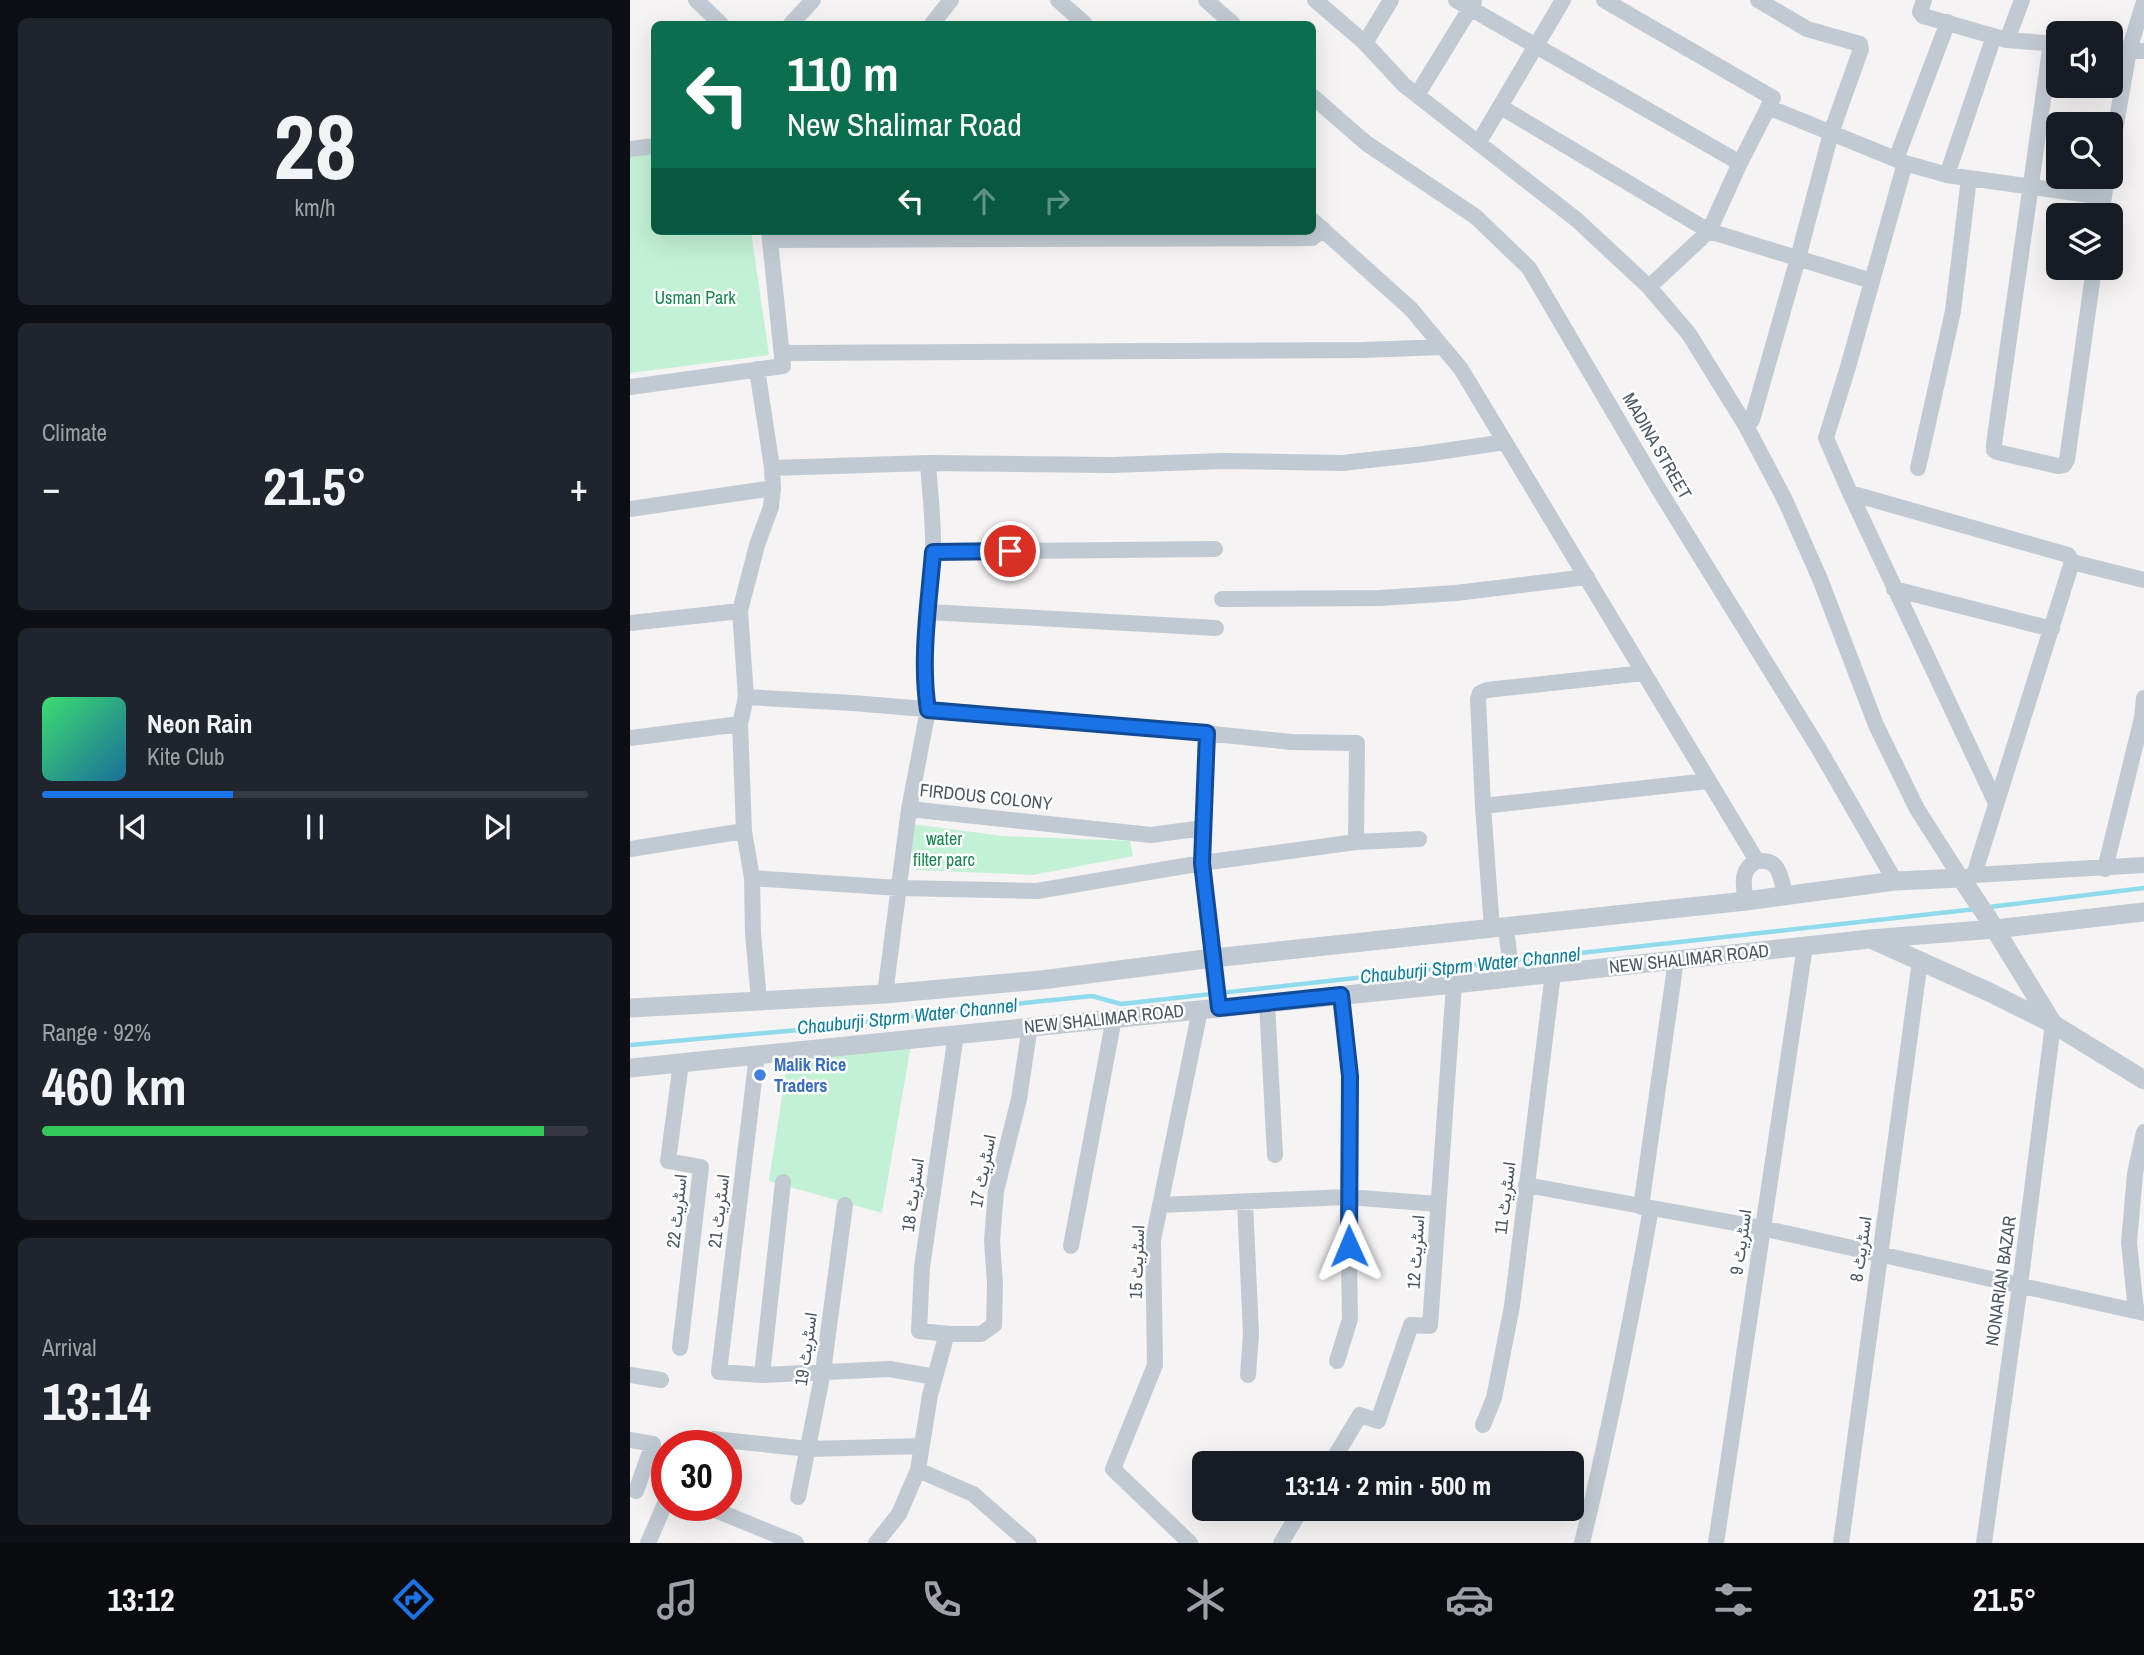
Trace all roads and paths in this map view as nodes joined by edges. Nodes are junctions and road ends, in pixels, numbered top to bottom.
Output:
1 (696, 0) edge
2 (813, 0) edge
3 (951, 0) edge
4 (1058, 0) edge
5 (1206, 0) edge
6 (1315, 0) edge
7 (1391, 0) edge
8 (1456, 0) edge
9 (1563, 0) edge
10 (1604, 0) edge
11 (1758, 0) edge
12 (1924, 0) edge
13 (2022, 0) edge
14 (2144, 2) edge
15 (1473, 4) edge
16 (718, 21) edge
17 (794, 21) edge
18 (934, 21) edge
19 (1082, 21) edge
20 (1230, 21) edge
21 (1948, 22) junction
22 (2000, 38) junction
23 (1365, 43) junction
24 (2046, 43) edge
25 (1536, 46) junction
26 (2137, 51) edge
27 (1417, 95) junction
28 (2046, 98) edge
29 (1316, 100) edge
30 (1501, 107) junction
31 (1768, 107) junction
32 (2122, 112) edge
33 (1831, 133) junction
34 (1479, 142) junction
35 (651, 146) edge
36 (630, 149) edge
37 (1900, 161) junction
38 (1740, 163) junction
39 (1947, 175) junction
40 (1969, 178) junction
41 (2031, 187) junction
42 (2105, 189) edge
43 (2104, 197) junction
44 (2103, 203) edge
45 (1318, 225) edge
46 (1709, 231) junction
47 (1314, 235) edge
48 (769, 236) edge
49 (1798, 258) junction
50 (2092, 280) edge
51 (1872, 281) junction
52 (1649, 287) junction
53 (1443, 347) junction
54 (783, 353) junction
55 (757, 369) junction
56 (630, 387) edge
57 (1746, 426) junction
58 (1506, 442) junction
59 (928, 463) junction
60 (772, 468) junction
61 (1919, 468) dead end
62 (773, 488) junction
63 (1850, 493) junction
64 (630, 509) edge
65 (1215, 549) dead end
66 (933, 552) junction
67 (2072, 562) junction
68 (1587, 577) junction
69 (2144, 580) edge
70 (1894, 589) junction
71 (1222, 600) dead end
72 (740, 611) junction
73 (929, 612) junction
74 (630, 623) edge
75 (1216, 628) dead end
76 (2052, 629) junction
77 (1644, 673) junction
78 (746, 697) junction
79 (2144, 698) edge
80 (928, 710) junction
81 (2143, 718) edge
82 (740, 724) junction
83 (1207, 733) junction
84 (630, 738) edge
85 (1708, 781) junction
86 (1996, 803) junction
87 (1483, 806) junction
88 (909, 809) junction
89 (1203, 828) junction
90 (744, 831) junction
91 (1419, 839) dead end
92 (1356, 842) junction
93 (630, 849) edge
94 (1757, 861) junction
95 (1202, 863) junction
96 (2144, 865) edge
97 (2105, 869) junction
98 (752, 878) junction
99 (1967, 880) junction
100 (1895, 881) junction
101 (899, 888) junction
102 (1785, 895) junction
103 (1746, 901) junction
104 (2144, 912) edge
105 (1992, 923) junction
106 (1502, 932) junction
107 (1870, 939) junction
108 (1805, 946) junction
109 (1676, 960) junction
110 (1920, 961) junction
111 (1214, 963) junction
112 (1512, 973) junction
113 (1553, 973) junction
114 (1454, 984) junction
115 (885, 994) junction
116 (1341, 995) junction
117 (759, 1001) junction
118 (1267, 1003) junction
119 (1212, 1005) junction
120 (630, 1008) edge
121 (1114, 1018) junction
122 (2053, 1024) junction
123 (1030, 1026) junction
124 (956, 1034) junction
125 (757, 1055) junction
126 (681, 1063) junction
127 (630, 1068) edge
128 (2144, 1080) edge
129 (2144, 1132) edge
130 (1275, 1156) dead end
131 (783, 1182) dead end
132 (1526, 1185) junction
133 (1348, 1197) junction
134 (1245, 1202) junction
135 (1438, 1204) junction
136 (845, 1205) dead end
137 (1160, 1205) junction
138 (1646, 1208) junction
139 (1762, 1228) junction
140 (1071, 1246) dead end
141 (1880, 1254) junction
142 (2020, 1285) junction
143 (2140, 1311) edge
144 (951, 1334) junction
145 (680, 1348) dead end
146 (1337, 1361) dead end
147 (823, 1371) junction
148 (1248, 1375) dead end
149 (630, 1376) edge
150 (762, 1376) junction
151 (935, 1377) junction
152 (661, 1380) dead end
153 (1483, 1425) dead end
154 (630, 1440) edge
155 (742, 1442) edge
156 (922, 1446) junction
157 (809, 1450) junction
158 (1338, 1451) edge
159 (918, 1470) junction
160 (636, 1491) dead end
161 (798, 1497) dead end
162 (658, 1521) edge
163 (742, 1521) edge
164 (1295, 1521) edge
165 (648, 1543) edge
166 (796, 1543) edge
167 (876, 1543) edge
168 (1029, 1543) edge
169 (1190, 1543) edge
170 (1281, 1543) edge
171 (1582, 1543) edge
172 (1716, 1543) edge
173 (1841, 1543) edge
174 (1984, 1543) edge

1 - 16 street
2 - 17 street
3 - 18 street
4 - 19 street
5 - 20 street
6 - 23 street
7 - 23 street
8 - 15 street
9 - 25 street
10 - 31 street
11 - 33 street
12 - 21 street
13 - 22 street
14 - 26 street
15 - 25 street
15 - 27 street
21 - 22 street
21 - 37 street
22 - 24 street
22 - 39 street
23 - 27 street
25 - 30 street
25 - 38 street
26 - 32 street
27 - 34 street
28 - 41 street
29 - 100 street, MADINA STREET
30 - 34 street
30 - 46 street
31 - 33 street
31 - 38 street
33 - 37 street
33 - 49 street
34 - 52 street
35 - 36 street
37 - 39 street
37 - 51 street
38 - 46 street
39 - 40 street
40 - 41 street
40 - 61 street
41 - 43 street
41 - 50 street
42 - 43 street
43 - 44 street
45 - 53 street
46 - 49 street
46 - 52 street
47 - 48 street
48 - 54 street
49 - 51 street
49 - 57 street
51 - 63 street
52 - 57 street
53 - 54 street
53 - 58 street
54 - 55 street
55 - 56 street
55 - 60 street
57 - 99 street
58 - 59 street
58 - 68 street
59 - 60 street
59 - 66 street
60 - 62 street
62 - 64 street
62 - 72 street
63 - 67 street
63 - 70 street
65 - 66 street
66 - 73 street
67 - 69 street
67 - 76 street
68 - 71 street
68 - 77 street
70 - 76 street
70 - 86 street
72 - 74 street
72 - 78 street
73 - 75 street
73 - 80 street
76 - 86 street
77 - 85 street
77 - 87 street
78 - 80 street
78 - 82 street
79 - 81 street
80 - 83 street
80 - 88 street
81 - 97 street
82 - 84 street
82 - 90 street
83 - 89 street
83 - 92 street
85 - 87 street
85 - 94 street
86 - 99 street
87 - 106 street
88 - 89 street, FIRDOUS COLONY
88 - 101 street, FIRDOUS COLONY
89 - 95 street
90 - 93 street
90 - 98 street
91 - 92 street
92 - 95 street
94 - 102 street
94 - 103 street
95 - 101 street
95 - 111 street
96 - 97 street
97 - 99 street
98 - 101 street
98 - 117 street
99 - 100 street
99 - 105 street
100 - 102 street
101 - 115 street, FIRDOUS COLONY
102 - 103 street
103 - 106 street
104 - 105 street, NEW SHALIMAR ROAD
105 - 107 street, NEW SHALIMAR ROAD
105 - 122 street
106 - 111 street
106 - 112 street
107 - 108 street, NEW SHALIMAR ROAD
107 - 110 street, NEW SHALIMAR ROAD
108 - 109 street, NEW SHALIMAR ROAD
108 - 139 street, اسٹریٹ 9
109 - 113 street, NEW SHALIMAR ROAD
109 - 138 street
110 - 122 street, NEW SHALIMAR ROAD
110 - 141 street, اسٹریٹ 8
111 - 115 street
111 - 119 street, اسٹریٹ 15
112 - 113 street, NEW SHALIMAR ROAD
112 - 114 street, NEW SHALIMAR ROAD
113 - 132 street, اسٹریٹ 11
114 - 116 street, NEW SHALIMAR ROAD
114 - 135 street, اسٹریٹ 12
115 - 117 street
116 - 118 street, NEW SHALIMAR ROAD
116 - 133 street
117 - 120 street
118 - 119 street, NEW SHALIMAR ROAD
118 - 130 street
119 - 121 street, NEW SHALIMAR ROAD
119 - 137 street, اسٹریٹ 15
121 - 123 street, NEW SHALIMAR ROAD
121 - 140 street
122 - 128 street, NEW SHALIMAR ROAD
122 - 142 street, NONARIAN BAZAR
123 - 124 street, NEW SHALIMAR ROAD
123 - 144 street, اسٹریٹ 17
124 - 125 street, NEW SHALIMAR ROAD
124 - 144 street, اسٹریٹ 18
125 - 126 street, NEW SHALIMAR ROAD
125 - 150 street, اسٹریٹ 21
126 - 127 street, NEW SHALIMAR ROAD
126 - 145 street, اسٹریٹ 22
129 - 143 street
131 - 150 street
132 - 138 street
132 - 153 street, اسٹریٹ 11
133 - 134 street
133 - 135 street
133 - 146 street
134 - 137 street
134 - 148 street
135 - 158 street, اسٹریٹ 12
136 - 147 street, اسٹریٹ 19
137 - 169 street, اسٹریٹ 15
138 - 139 street
138 - 171 street
139 - 141 street
139 - 172 street, اسٹریٹ 9
141 - 142 street
141 - 173 street, اسٹریٹ 8
142 - 143 street
142 - 174 street, NONARIAN BAZAR
144 - 151 street
147 - 150 street
147 - 151 street
147 - 157 street, اسٹریٹ 19
149 - 152 street
151 - 156 street
154 - 160 street
155 - 157 street
156 - 157 street
156 - 159 street
157 - 161 street, اسٹریٹ 19
159 - 167 street
159 - 168 street
162 - 165 street
163 - 166 street
164 - 170 street

